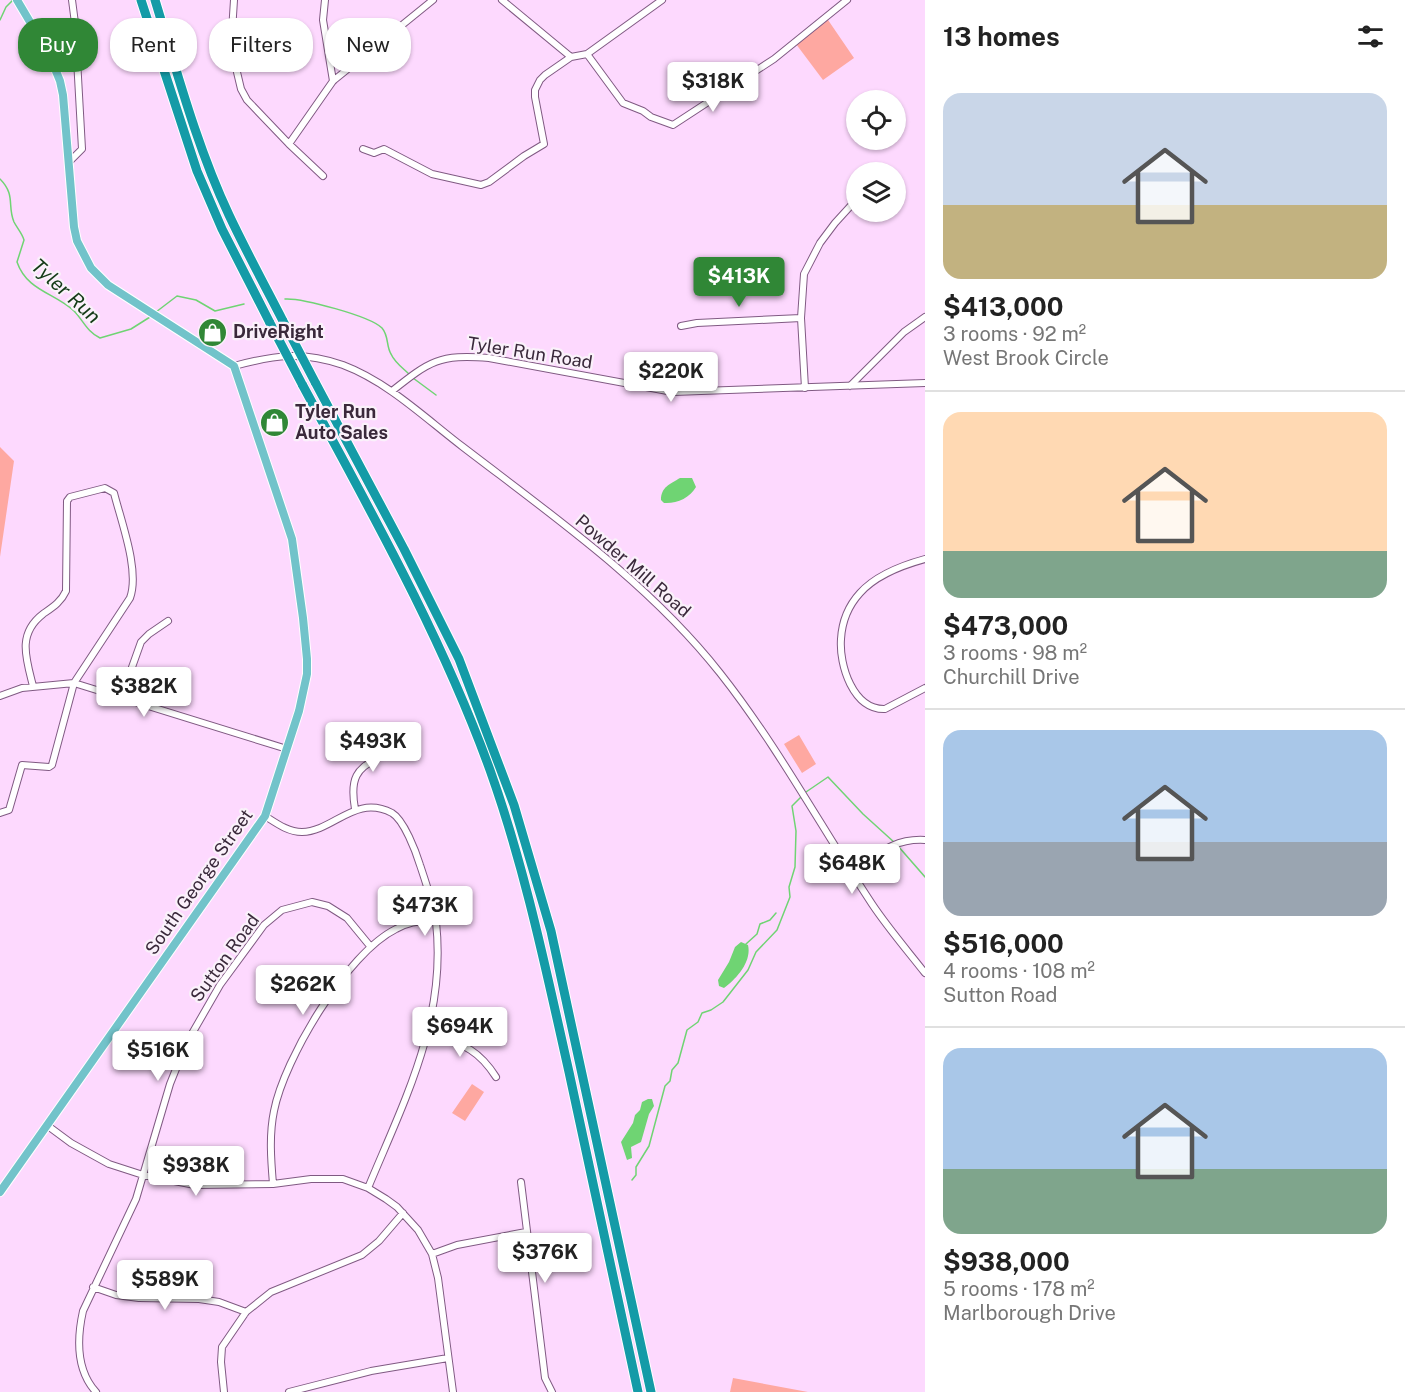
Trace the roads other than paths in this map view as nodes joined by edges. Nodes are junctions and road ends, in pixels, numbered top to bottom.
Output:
1 (72, 0) edge
2 (141, 0) edge
3 (155, 0) edge
4 (234, 0) edge
5 (325, 0) edge
6 (433, 0) edge
7 (502, 0) edge
8 (662, 0) edge
9 (847, 0) edge
10 (17, 1) edge
11 (587, 54) junction
12 (571, 57) junction
13 (333, 81) junction
14 (289, 144) junction
15 (363, 149) dead end
16 (70, 160) junction
17 (323, 176) dead end
18 (846, 210) edge
19 (925, 317) edge
20 (801, 318) junction
21 (681, 326) dead end
22 (234, 366) junction
23 (925, 383) edge
24 (850, 386) junction
25 (805, 388) junction
26 (392, 391) junction
27 (925, 559) edge
28 (168, 621) dead end
29 (74, 682) junction
30 (33, 686) junction
31 (925, 688) edge
32 (0, 696) edge
33 (121, 698) junction
34 (395, 744) dead end
35 (287, 749) junction
36 (355, 809) junction
37 (0, 813) edge
38 (265, 816) junction
39 (925, 840) edge
40 (851, 871) junction
41 (435, 919) junction
42 (370, 946) junction
43 (925, 973) edge
44 (429, 1033) junction
45 (496, 1077) dead end
46 (48, 1126) junction
47 (143, 1175) junction
48 (520, 1182) dead end
49 (273, 1184) junction
50 (368, 1188) junction
51 (0, 1192) edge
52 (403, 1213) junction
53 (526, 1232) junction
54 (432, 1254) junction
55 (93, 1287) junction
56 (246, 1312) junction
57 (448, 1358) junction
58 (96, 1392) edge
59 (224, 1392) edge
60 (289, 1392) edge
61 (453, 1392) edge
62 (552, 1392) edge
63 (638, 1392) edge
64 (651, 1392) edge

1 - 16 street
2 - 63 highway, bridge
3 - 64 highway, bridge
4 - 14 street
5 - 13 street
6 - 13 street
7 - 12 street
8 - 11 street
9 - 11 street
10 - 16 main road
11 - 12 street
12 - 15 street
13 - 14 street
14 - 17 street
16 - 22 main road
18 - 20 street
19 - 24 street
20 - 21 street
20 - 25 street
22 - 26 street, Powder Mill Road
22 - 35 main road, South George Street
23 - 24 street, Tyler Run Road
24 - 25 street, Tyler Run Road
25 - 26 street, Tyler Run Road
26 - 40 street, Powder Mill Road
27 - 31 street
28 - 33 street
29 - 30 street
29 - 30 street
29 - 33 street
29 - 37 street
30 - 32 street
33 - 35 street
34 - 36 street
35 - 38 main road, South George Street
36 - 38 street
36 - 41 street
38 - 46 main road, South George Street
39 - 40 street
40 - 43 street, Powder Mill Road
41 - 42 street
41 - 44 street
42 - 47 street, Sutton Road
42 - 49 street
44 - 45 street
44 - 50 street
46 - 47 street
46 - 51 main road, South George Street
47 - 49 street
47 - 55 street, Sutton Road
48 - 53 street
49 - 50 street
50 - 52 street
52 - 54 street
52 - 56 street
53 - 54 street
53 - 62 street
54 - 57 street
55 - 56 street
55 - 58 street, Sutton Road
56 - 59 street
57 - 60 street
57 - 61 street

